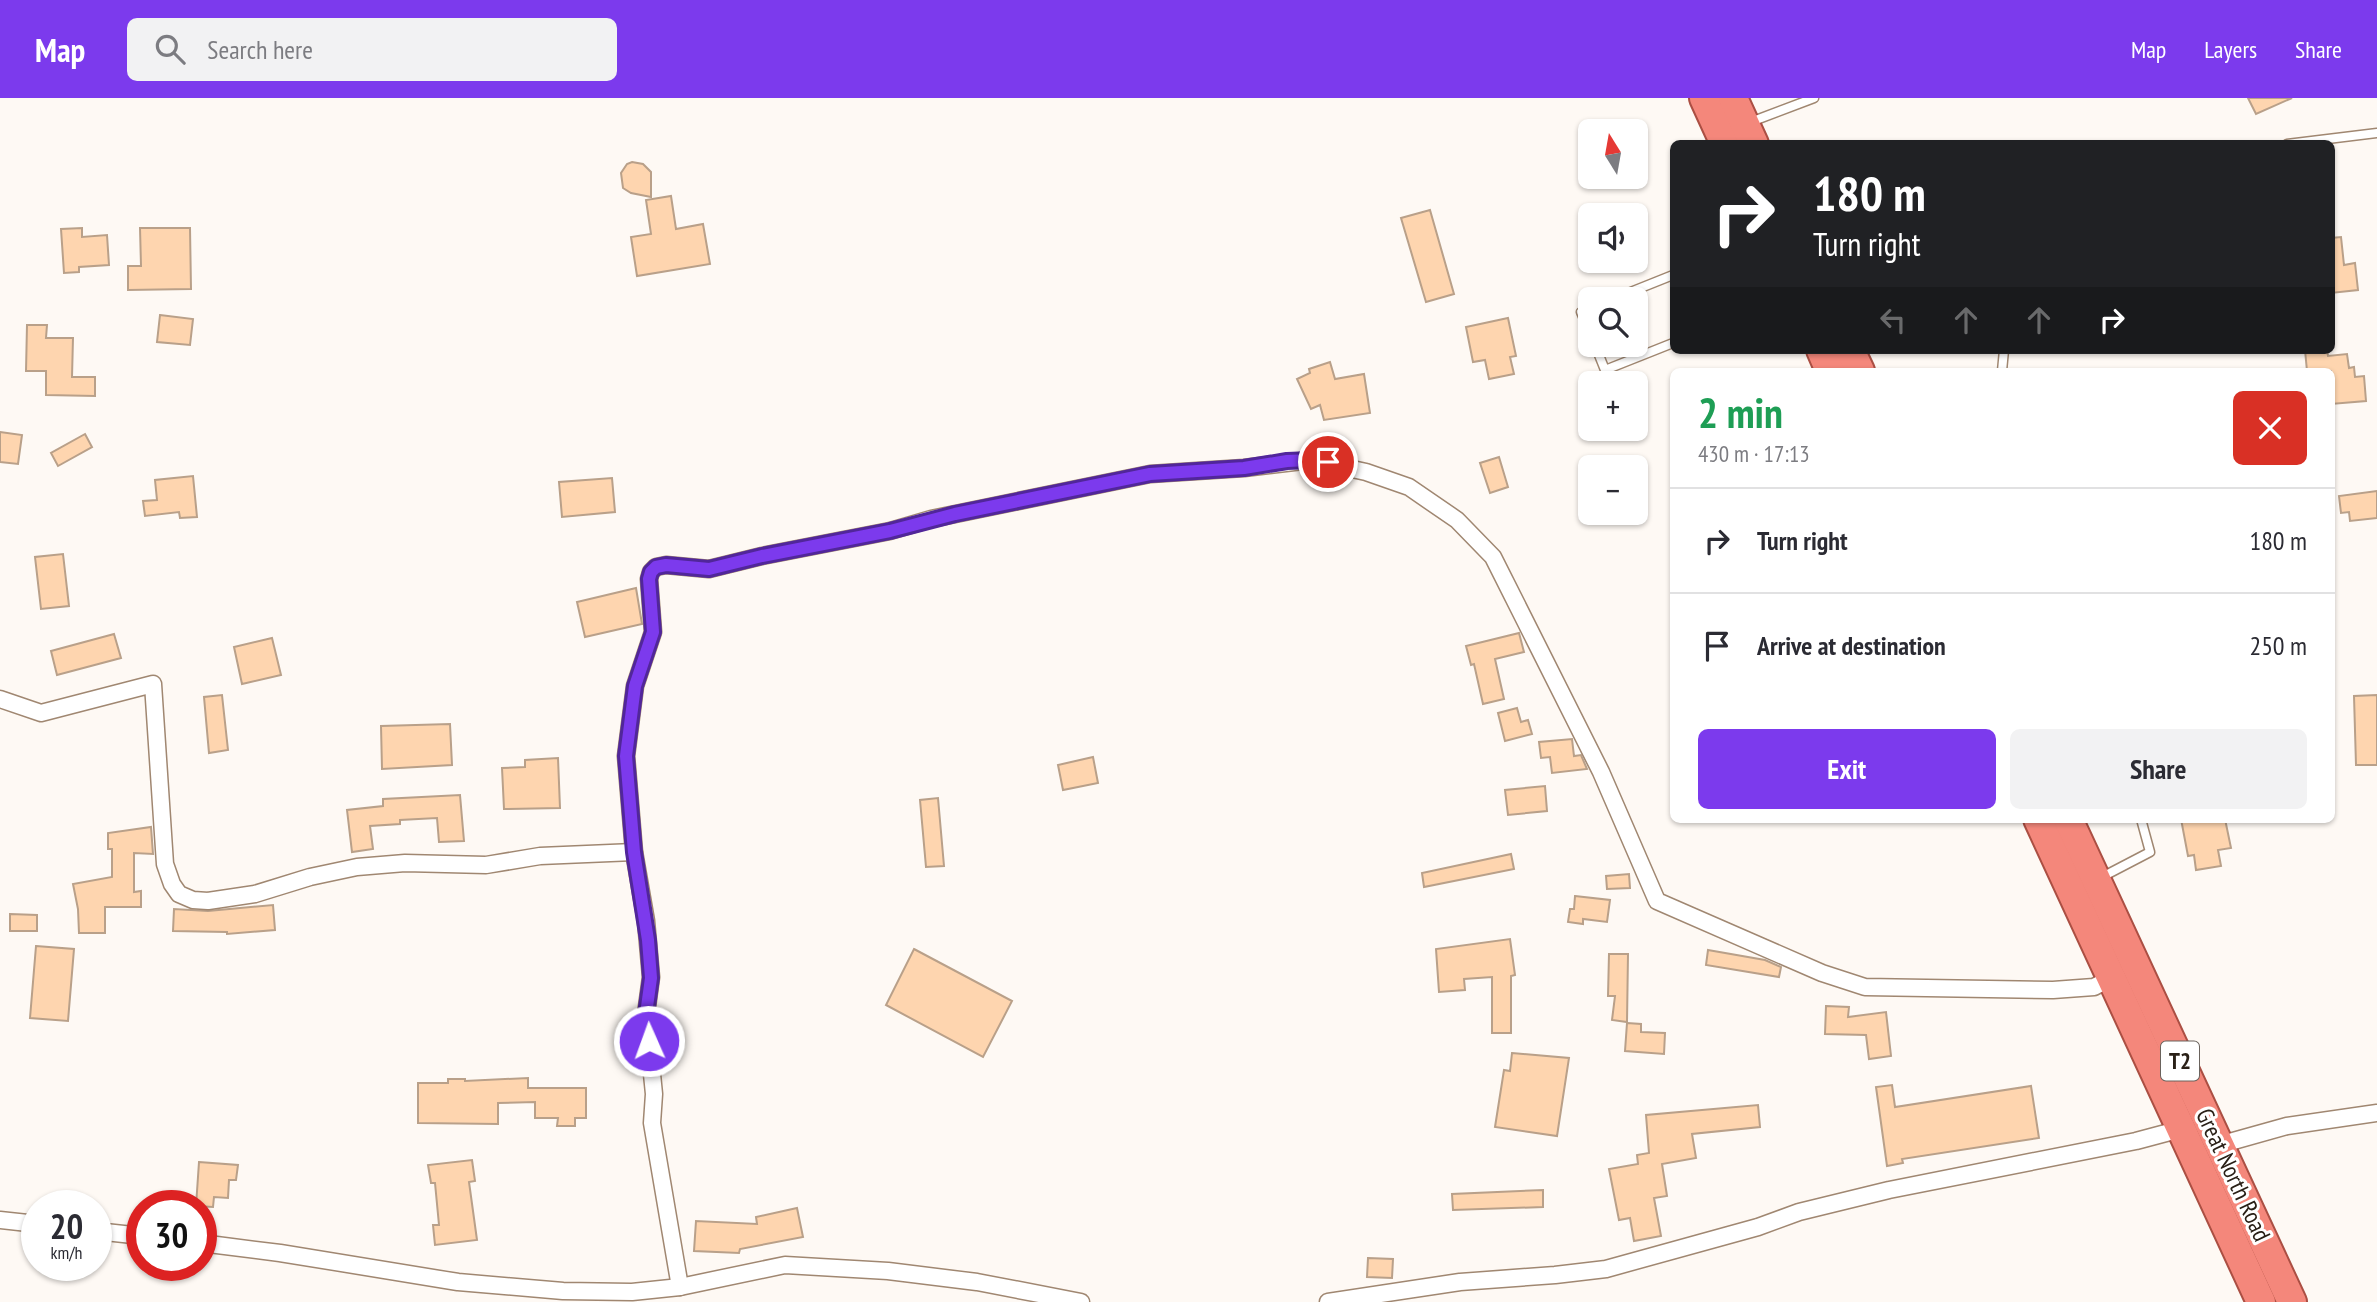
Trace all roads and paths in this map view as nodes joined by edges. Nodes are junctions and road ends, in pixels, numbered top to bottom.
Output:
1 (1704, 98) edge
2 (1733, 98) edge
3 (1814, 98) edge
4 (2377, 133) edge
5 (1750, 134) edge
6 (1723, 140) edge
7 (2320, 140) edge
8 (1670, 279) edge
9 (1647, 287) edge
10 (1670, 344) edge
11 (1648, 353) edge
12 (1600, 357) edge
13 (1638, 357) edge
14 (0, 699) edge
15 (2040, 823) edge
16 (2070, 823) edge
17 (2142, 823) edge
18 (634, 852) junction
19 (2096, 880) junction
20 (2111, 978) junction
21 (2377, 1113) edge
22 (2181, 1129) junction
23 (2219, 1145) junction
24 (0, 1220) edge
25 (21, 1222) edge
26 (217, 1245) edge
27 (680, 1287) junction
28 (1081, 1302) edge
29 (1328, 1302) edge
30 (2261, 1302) edge
31 (2292, 1302) edge

1 - 6 highway
2 - 5 highway
3 - 5 lane
4 - 7 lane
8 - 9 lane
10 - 11 lane
12 - 13 lane
14 - 18 street
15 - 20 highway, Great North Road / T2
16 - 19 highway, Great North Road / T2
17 - 19 lane
18 - 20 street
18 - 27 street
19 - 23 highway, Great North Road / T2
20 - 22 highway, Great North Road / T2
21 - 23 street
22 - 29 street
22 - 30 highway, Great North Road / T2
23 - 31 highway, Great North Road / T2
24 - 25 street
26 - 27 street
27 - 28 street

